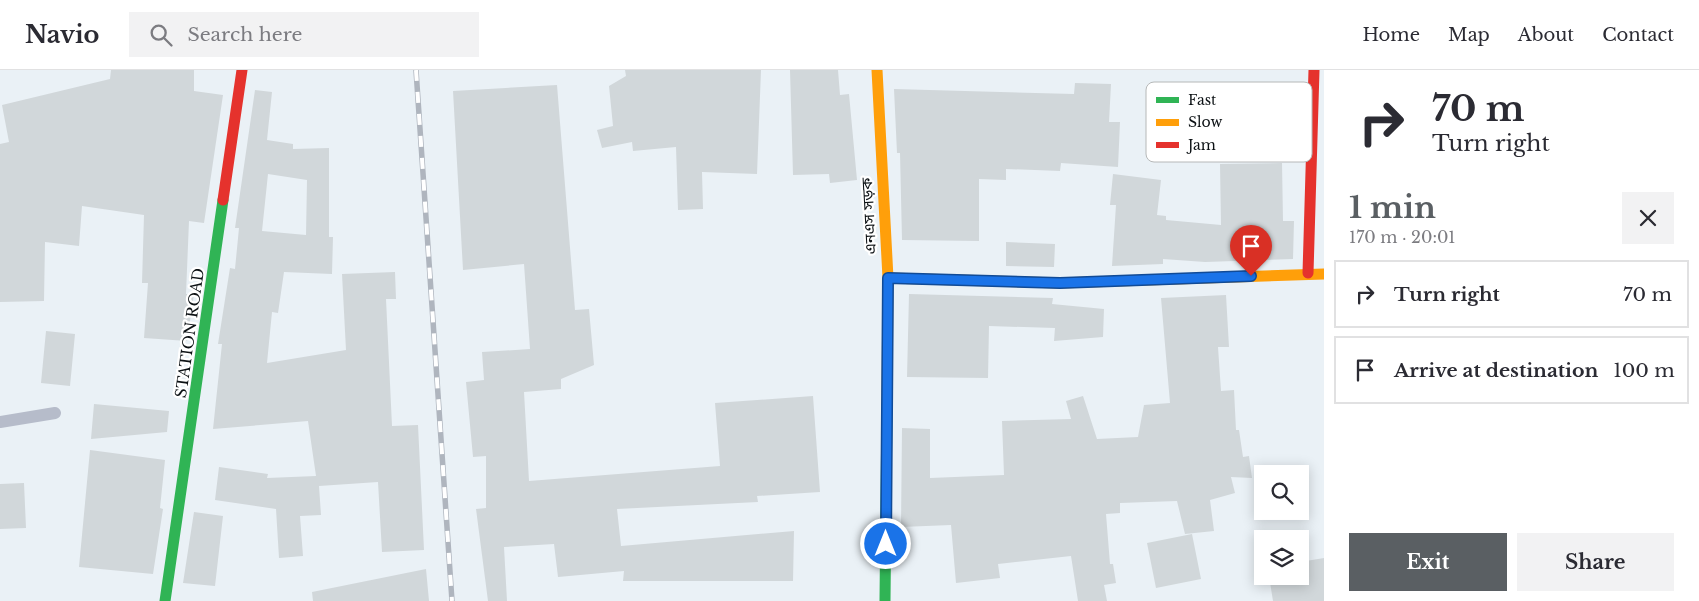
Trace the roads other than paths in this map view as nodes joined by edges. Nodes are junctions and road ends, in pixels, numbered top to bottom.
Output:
1 (242, 70) edge
2 (877, 70) edge
3 (1314, 70) edge
4 (1312, 138) edge
5 (1311, 162) edge
6 (1308, 273) junction
7 (1324, 274) edge
8 (888, 278) junction
9 (55, 414) dead end
10 (0, 422) edge
11 (165, 601) edge
12 (885, 601) edge

1 - 11 street, STATION ROAD
2 - 8 street, এনএস সড়ক
3 - 4 street
5 - 6 street
6 - 7 street
6 - 8 street
8 - 12 street, এনএস সড়ক
9 - 10 lane

